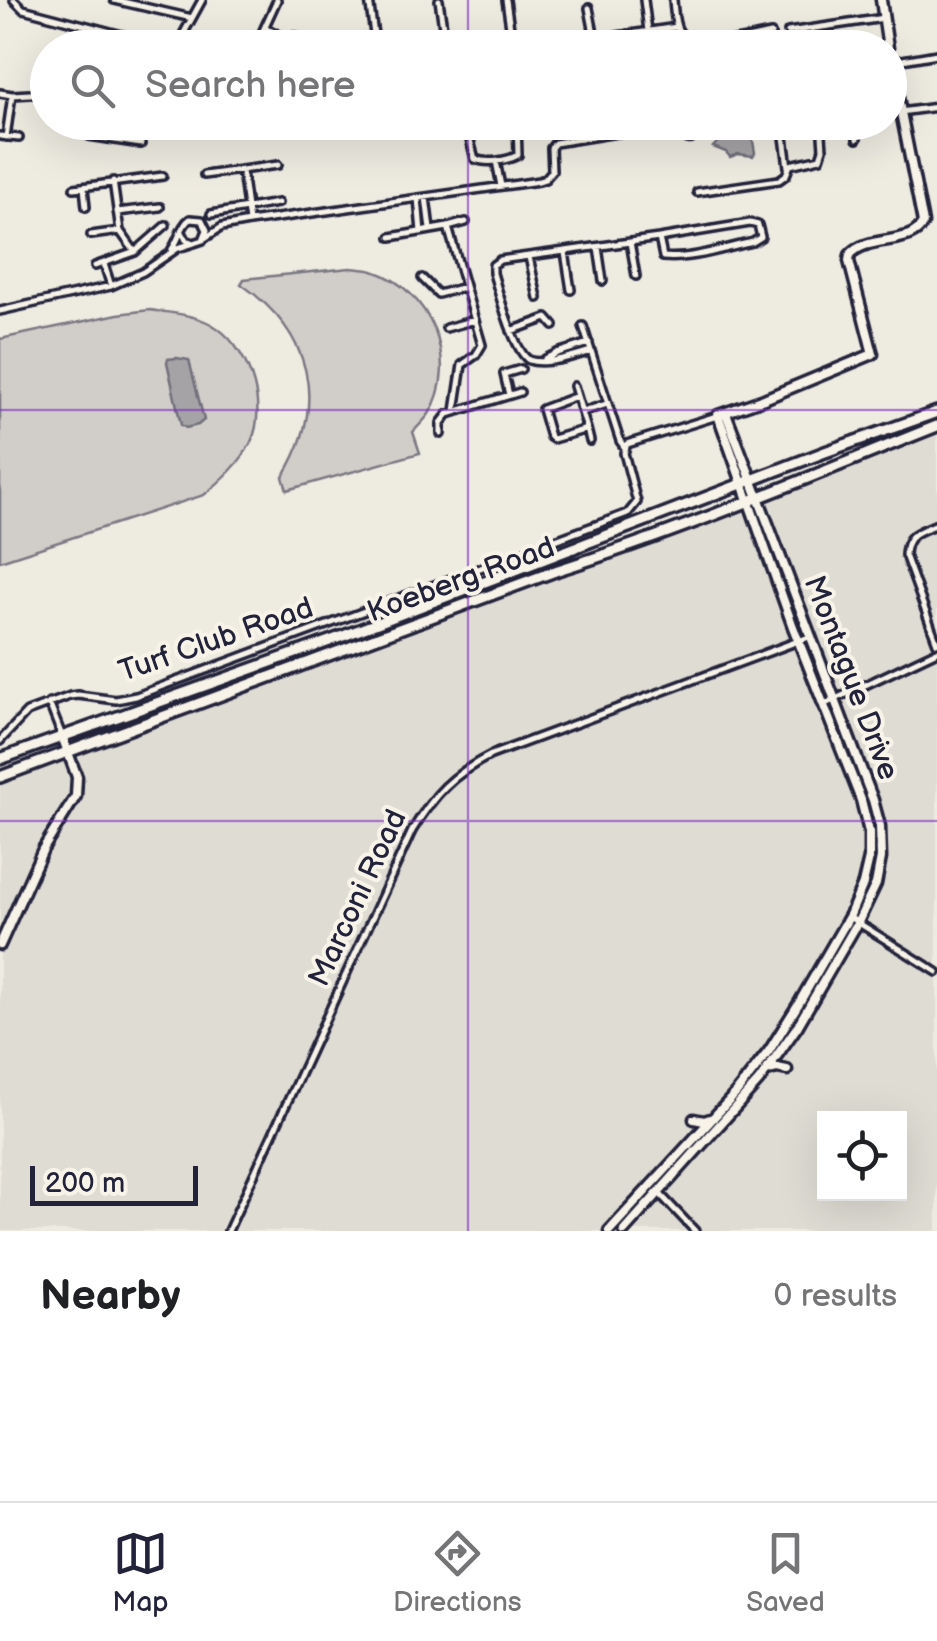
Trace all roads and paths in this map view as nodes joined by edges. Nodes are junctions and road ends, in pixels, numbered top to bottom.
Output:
1 (14, 0) edge
2 (114, 0) edge
3 (202, 0) edge
4 (277, 0) edge
5 (370, 0) edge
6 (439, 0) edge
7 (506, 0) edge
8 (644, 0) edge
9 (673, 0) edge
10 (881, 0) edge
11 (589, 8) dead end
12 (192, 18) junction
13 (884, 18) junction
14 (676, 27) junction
15 (265, 28) joint
16 (103, 30) edge
17 (185, 30) edge
18 (269, 30) edge
19 (374, 30) edge
20 (443, 30) edge
21 (510, 30) edge
22 (593, 30) edge
23 (648, 30) edge
24 (655, 30) edge
25 (678, 30) edge
26 (802, 30) edge
27 (886, 30) edge
28 (937, 54) edge
29 (907, 57) edge
30 (0, 92) edge
31 (30, 94) edge
32 (12, 95) junction
33 (937, 107) edge
34 (907, 111) edge
35 (3, 137) edge
36 (19, 138) dead end
37 (115, 140) edge
38 (470, 140) edge
39 (518, 140) edge
40 (571, 140) edge
41 (784, 140) edge
42 (821, 140) edge
43 (906, 140) edge
44 (141, 144) dead end
45 (278, 164) dead end
46 (497, 166) dead end
47 (788, 167) junction
48 (242, 171) junction
49 (162, 176) dead end
50 (204, 176) dead end
51 (114, 181) junction
52 (501, 186) junction
53 (84, 187) junction
54 (74, 188) dead end
55 (697, 192) dead end
56 (418, 198) junction
57 (426, 198) junction
58 (278, 203) dead end
59 (86, 207) dead end
60 (160, 207) dead end
61 (246, 208) junction
62 (117, 212) junction
63 (211, 214) dead end
64 (202, 220) junction
65 (248, 222) junction
66 (466, 222) dead end
67 (166, 225) dead end
68 (222, 227) junction
69 (448, 227) junction
70 (430, 230) junction
71 (120, 231) junction
72 (182, 232) junction
73 (421, 232) junction
74 (91, 235) dead end
75 (391, 236) dead end
76 (205, 238) junction
77 (658, 238) junction
78 (630, 242) junction
79 (194, 243) junction
80 (598, 247) junction
81 (135, 252) junction
82 (171, 252) junction
83 (565, 252) junction
84 (530, 257) junction
85 (105, 263) junction
86 (95, 266) dead end
87 (636, 276) dead end
88 (422, 278) dead end
89 (603, 281) dead end
90 (112, 286) junction
91 (465, 287) junction
92 (571, 290) dead end
93 (538, 298) dead end
94 (0, 311) edge
95 (474, 320) junction
96 (554, 326) dead end
97 (583, 326) dead end
98 (446, 328) dead end
99 (511, 331) junction
100 (589, 343) junction
101 (591, 351) junction
102 (543, 360) junction
103 (522, 368) dead end
104 (574, 386) dead end
105 (520, 392) dead end
106 (509, 395) junction
107 (577, 396) junction
108 (607, 404) junction
109 (455, 411) junction
110 (582, 412) junction
111 (937, 412) edge
112 (722, 414) junction
113 (937, 426) edge
114 (587, 428) junction
115 (441, 434) dead end
116 (590, 441) dead end
117 (625, 448) junction
118 (748, 482) junction
119 (760, 498) junction
120 (748, 502) junction
121 (937, 524) edge
122 (811, 636) junction
123 (798, 641) junction
124 (937, 643) edge
125 (937, 651) edge
126 (835, 700) junction
127 (49, 703) junction
128 (822, 705) junction
129 (62, 736) junction
130 (0, 741) edge
131 (68, 752) junction
132 (0, 759) edge
133 (0, 776) edge
134 (849, 917) junction
135 (858, 922) junction
136 (0, 945) edge
137 (937, 972) edge
138 (786, 1070) dead end
139 (766, 1071) junction
140 (714, 1118) junction
141 (694, 1119) dead end
142 (655, 1190) junction
143 (228, 1231) edge
144 (610, 1231) edge
145 (624, 1231) edge
146 (694, 1231) edge

1 - 16 street
2 - 12 street
3 - 12 street
4 - 15 street
5 - 19 street
6 - 20 street
7 - 21 street
8 - 23 street
9 - 14 street
10 - 13 main road
11 - 22 street
12 - 17 street
13 - 26 street
13 - 27 main road
14 - 24 street
14 - 25 street
15 - 18 street
28 - 29 street
30 - 32 street
31 - 32 street
32 - 35 street
33 - 34 street
35 - 36 street
37 - 44 street
38 - 39 street
40 - 52 street
41 - 47 street
42 - 47 street
43 - 112 main road
45 - 48 street
46 - 52 street
47 - 55 street
48 - 50 street
48 - 61 street
49 - 51 street
51 - 53 street
51 - 62 street
52 - 57 street
53 - 54 street
53 - 59 street
56 - 57 street
56 - 65 street
56 - 73 street
57 - 70 street
58 - 61 street
60 - 62 street
61 - 63 street
61 - 65 street
62 - 71 street
64 - 68 street
64 - 72 street
64 - 76 street
65 - 68 street
66 - 69 street
67 - 81 street
68 - 76 street
69 - 70 street
69 - 91 street
70 - 73 street
71 - 74 street
71 - 81 street
72 - 79 street
72 - 82 street
73 - 75 street
76 - 79 street
77 - 77 street
77 - 78 street
78 - 80 street
78 - 87 street
79 - 82 street
80 - 83 street
80 - 89 street
81 - 85 street
82 - 90 street
83 - 84 street
83 - 92 street
84 - 93 street
84 - 99 street
85 - 86 street
85 - 90 street
88 - 91 street
90 - 94 street
91 - 95 street
95 - 98 street
95 - 109 street
96 - 99 street
97 - 100 street
99 - 102 street
100 - 101 street
100 - 102 street
101 - 102 street
101 - 108 street
103 - 106 street
104 - 107 street
105 - 106 street
106 - 109 street
107 - 110 street
107 - 114 street
108 - 110 street
108 - 117 street
109 - 115 street
110 - 114 street
111 - 118 main road, Koeberg Road
112 - 117 street
112 - 118 main road
113 - 119 main road, Koeberg Road
114 - 116 street
117 - 127 street, Turf Club Road
118 - 119 main road, Montague Drive
118 - 120 main road, Montague Drive
118 - 129 main road, Koeberg Road
119 - 120 main road, Koeberg Road
119 - 122 main road, Montague Drive
120 - 123 main road, Montague Drive
120 - 131 main road, Koeberg Road
121 - 124 street
122 - 123 street, Marconi Road
122 - 126 main road, Montague Drive
123 - 128 main road, Montague Drive
123 - 143 street, Marconi Road
125 - 126 street
126 - 128 street
126 - 135 main road, Montague Drive
127 - 129 street
127 - 130 street, Turf Club Road
128 - 134 main road, Montague Drive
129 - 131 main road
129 - 132 main road, Koeberg Road
131 - 133 main road, Koeberg Road
131 - 136 main road
134 - 135 street
134 - 140 main road, Montague Drive
135 - 137 street
135 - 139 main road, Montague Drive
138 - 139 main road
139 - 142 main road, Montague Drive
140 - 141 main road
140 - 142 main road, Montague Drive
142 - 144 main road, Montague Drive
142 - 145 main road, Montague Drive
142 - 146 street

